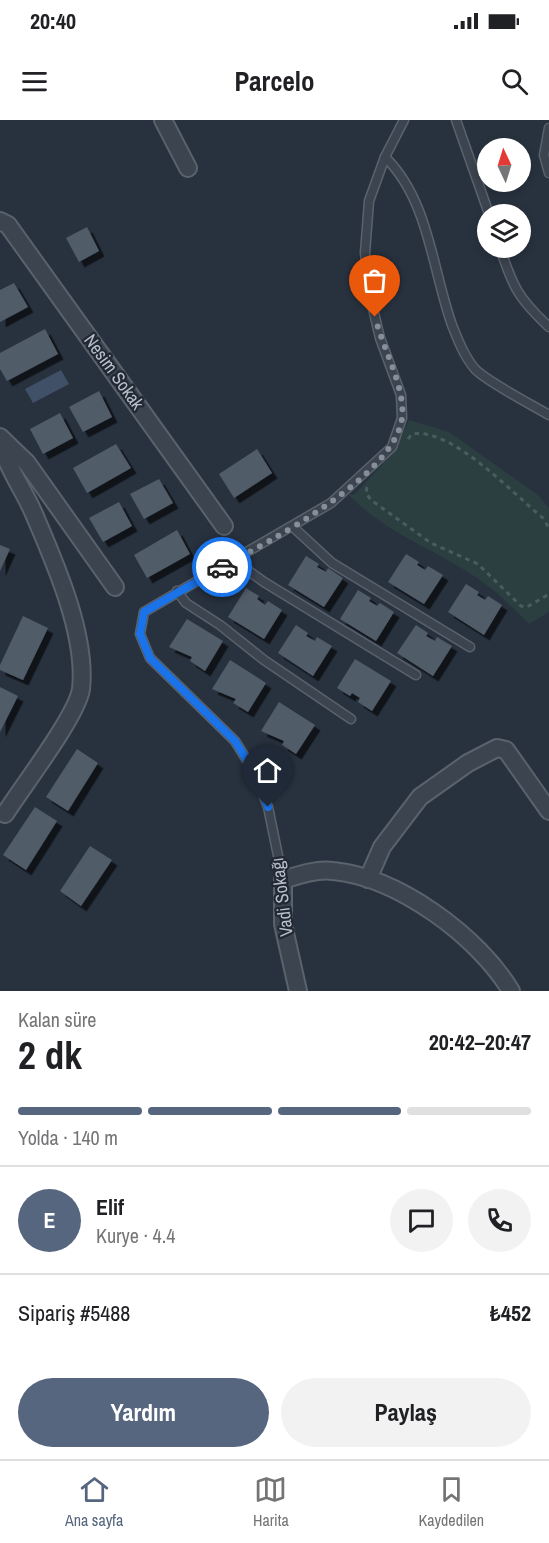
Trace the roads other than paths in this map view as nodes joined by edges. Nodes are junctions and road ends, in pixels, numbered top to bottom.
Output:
1 (163, 120) edge
2 (404, 120) edge
3 (456, 120) edge
4 (549, 128) edge
5 (384, 157) junction
6 (188, 168) dead end
7 (549, 173) edge
8 (485, 204) edge
9 (0, 221) edge
10 (503, 258) edge
11 (549, 327) edge
12 (549, 415) edge
13 (0, 438) edge
14 (224, 526) dead end
15 (293, 527) junction
16 (238, 558) junction
17 (116, 587) dead end
18 (177, 591) junction
19 (470, 647) dead end
20 (416, 675) dead end
21 (351, 719) dead end
22 (549, 811) edge
23 (5, 814) dead end
24 (368, 879) junction
25 (283, 880) junction
26 (298, 991) edge
27 (511, 991) edge

1 - 6 street
2 - 5 lane
3 - 8 lane
4 - 7 lane
5 - 12 lane
5 - 15 lane
9 - 14 street, Nesim Sokak
10 - 11 lane
13 - 17 street
13 - 23 street
15 - 16 lane
15 - 19 lane
16 - 18 lane
16 - 20 lane
18 - 21 lane
18 - 25 lane, Vadi Sokağı
22 - 24 street
24 - 25 street
24 - 27 street
25 - 26 street, Vadi Sokağı

